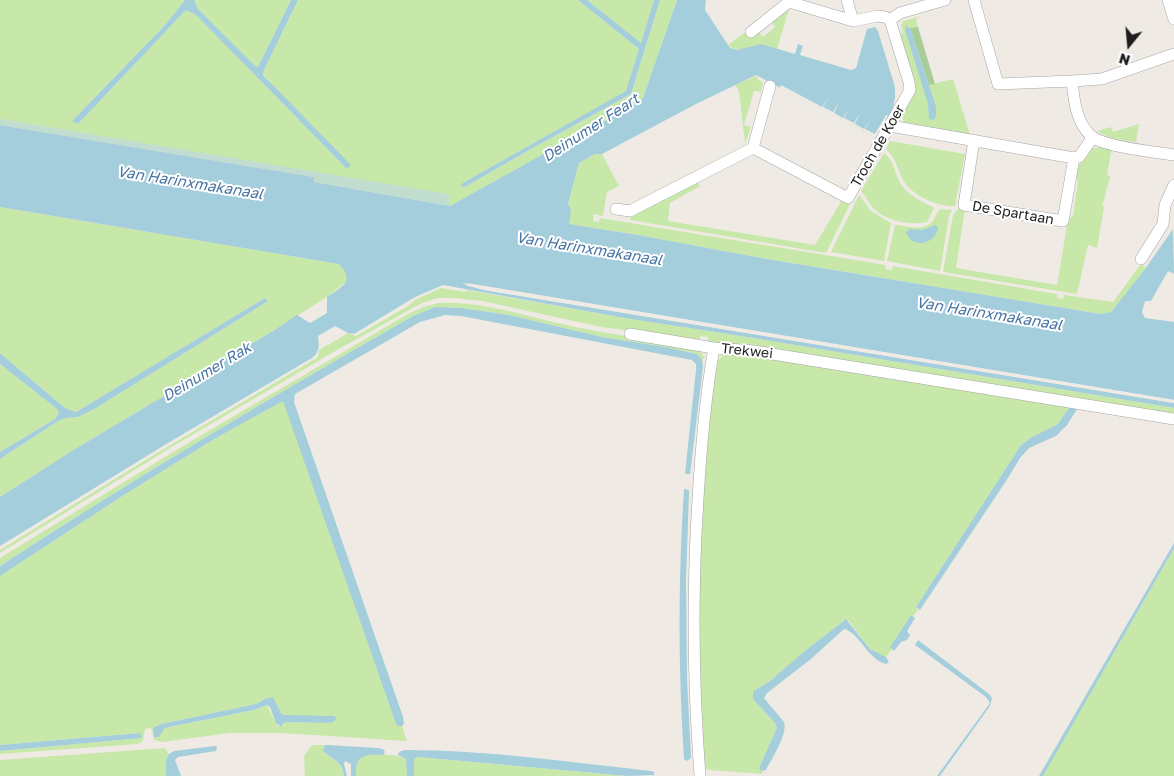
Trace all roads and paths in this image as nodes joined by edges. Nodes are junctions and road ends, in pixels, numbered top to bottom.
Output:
1 (847, 0) edge
2 (945, 0) edge
3 (974, 0) edge
4 (1168, 0) edge
5 (791, 1) edge
6 (1174, 18) edge
7 (890, 20) junction
8 (853, 21) junction
9 (751, 32) dead end
10 (1174, 54) edge
11 (1072, 82) junction
12 (770, 86) dead end
13 (890, 126) junction
14 (1093, 137) junction
15 (974, 140) junction
16 (752, 148) junction
17 (1174, 155) edge
18 (1074, 158) junction
19 (1174, 186) edge
20 (616, 209) dead end
21 (1169, 219) edge
22 (1141, 259) dead end
23 (630, 334) dead end
24 (714, 348) junction
25 (1174, 419) edge
26 (700, 776) edge

1 - 8 street
2 - 7 street
3 - 11 street
4 - 6 street
5 - 8 street
5 - 9 street
7 - 8 street
7 - 13 street, Troch de Koer
10 - 11 street
11 - 14 street
12 - 16 street
13 - 15 street
13 - 16 street, Troch de Koer
14 - 17 street
14 - 18 street
15 - 18 street
15 - 18 street, De Spartaan
16 - 20 street
19 - 21 street
21 - 22 street
23 - 24 street
24 - 25 street, Trekwei
24 - 26 street, Trekwei

